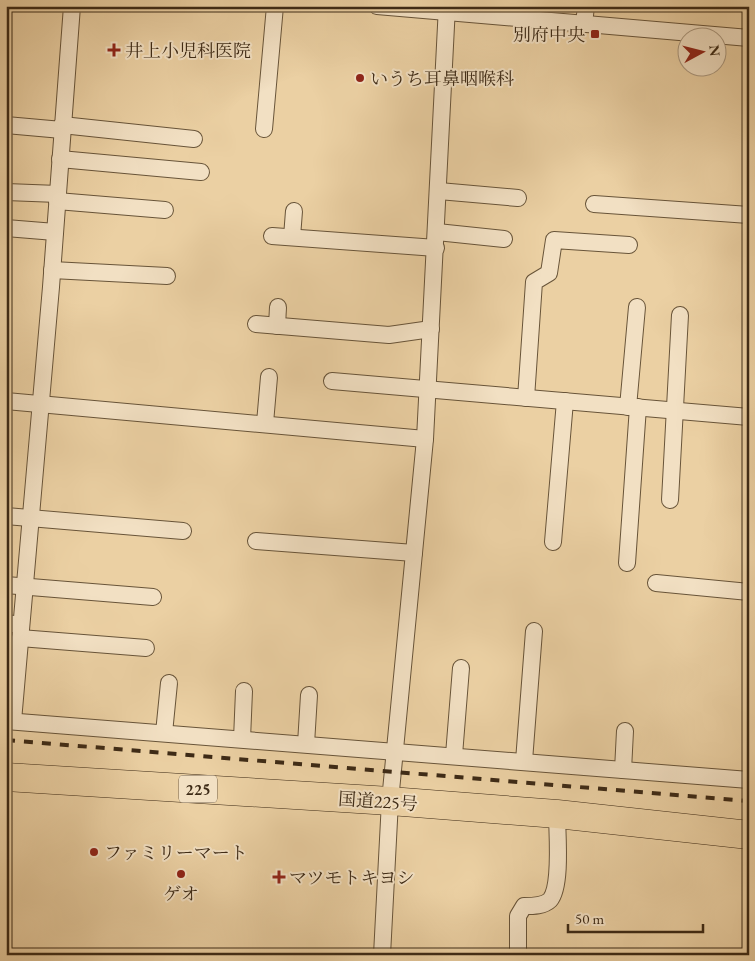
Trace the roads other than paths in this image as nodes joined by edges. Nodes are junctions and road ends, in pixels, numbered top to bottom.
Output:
1 (72, 6) edge
2 (276, 6) edge
3 (377, 6) edge
4 (586, 6) edge
5 (447, 9) edge
6 (537, 13) edge
7 (584, 24) junction
8 (749, 38) edge
9 (6, 125) edge
10 (62, 127) junction
11 (264, 129) dead end
12 (194, 139) dead end
13 (60, 159) junction
14 (201, 172) dead end
15 (439, 191) junction
16 (6, 192) edge
17 (57, 198) junction
18 (518, 198) dead end
19 (594, 204) dead end
20 (165, 210) dead end
21 (294, 211) dead end
22 (749, 215) edge
23 (6, 228) edge
24 (55, 232) junction
25 (272, 236) dead end
26 (292, 237) junction
27 (504, 239) dead end
28 (436, 240) junction
29 (629, 245) dead end
30 (52, 270) junction
31 (167, 276) dead end
32 (278, 307) dead end
33 (637, 307) dead end
34 (680, 315) dead end
35 (256, 324) dead end
36 (277, 326) junction
37 (431, 329) junction
38 (269, 377) dead end
39 (332, 381) dead end
40 (427, 389) junction
41 (526, 398) junction
42 (6, 401) edge
43 (565, 401) junction
44 (40, 404) junction
45 (633, 407) junction
46 (675, 410) junction
47 (749, 417) edge
48 (265, 423) junction
49 (425, 438) junction
50 (670, 500) dead end
51 (6, 516) edge
52 (30, 518) junction
53 (183, 530) dead end
54 (256, 541) dead end
55 (553, 542) dead end
56 (414, 553) junction
57 (627, 563) dead end
58 (656, 583) dead end
59 (6, 585) edge
60 (24, 587) junction
61 (749, 592) edge
62 (153, 597) dead end
63 (16, 629) edge
64 (534, 631) dead end
65 (146, 648) dead end
66 (461, 668) dead end
67 (169, 683) dead end
68 (244, 691) dead end
69 (309, 695) dead end
70 (10, 721) edge
71 (625, 731) dead end
72 (164, 733) junction
73 (242, 739) junction
74 (306, 744) junction
75 (396, 751) junction
76 (454, 755) junction
77 (524, 761) junction
78 (623, 770) junction
79 (6, 778) edge
80 (749, 780) edge
81 (390, 801) junction
82 (557, 814) junction
83 (749, 834) edge
84 (518, 952) dead end
85 (382, 955) edge

1 - 10 street
2 - 11 street
3 - 5 street
4 - 7 street
5 - 6 street
5 - 15 street
6 - 7 street
7 - 8 street
9 - 10 street
10 - 12 street
10 - 13 street
13 - 14 street
13 - 17 street
15 - 18 street
15 - 28 street
16 - 17 street
17 - 20 street
17 - 24 street
19 - 22 street
21 - 26 street
23 - 24 street
24 - 30 street
25 - 26 street
26 - 28 street
27 - 28 street
28 - 37 street
29 - 41 street
30 - 31 street
30 - 44 street
32 - 36 street
33 - 45 street
34 - 46 street
35 - 36 street
36 - 37 street
37 - 40 street
38 - 48 street
39 - 40 street
40 - 41 street
40 - 49 street
41 - 43 street
42 - 44 street
43 - 45 street
43 - 55 street
44 - 48 street
44 - 52 street
45 - 46 street
45 - 57 street
46 - 47 street
46 - 50 street
48 - 49 street
49 - 56 street
51 - 52 street
52 - 53 street
52 - 60 street
54 - 56 street
56 - 75 street
58 - 61 street
59 - 60 street
60 - 62 street
60 - 63 street
63 - 65 street
63 - 70 street
64 - 77 street
66 - 76 street
67 - 72 street
68 - 73 street
69 - 74 street
70 - 72 street
71 - 78 street
72 - 73 street
73 - 74 street
74 - 75 street
75 - 76 street
75 - 81 street
76 - 77 street
77 - 78 street
78 - 80 street
79 - 81 highway, 国道225号 / 225
81 - 82 highway, 国道225号 / 225
81 - 85 street
82 - 83 highway, 国道225号 / 225
82 - 84 street

